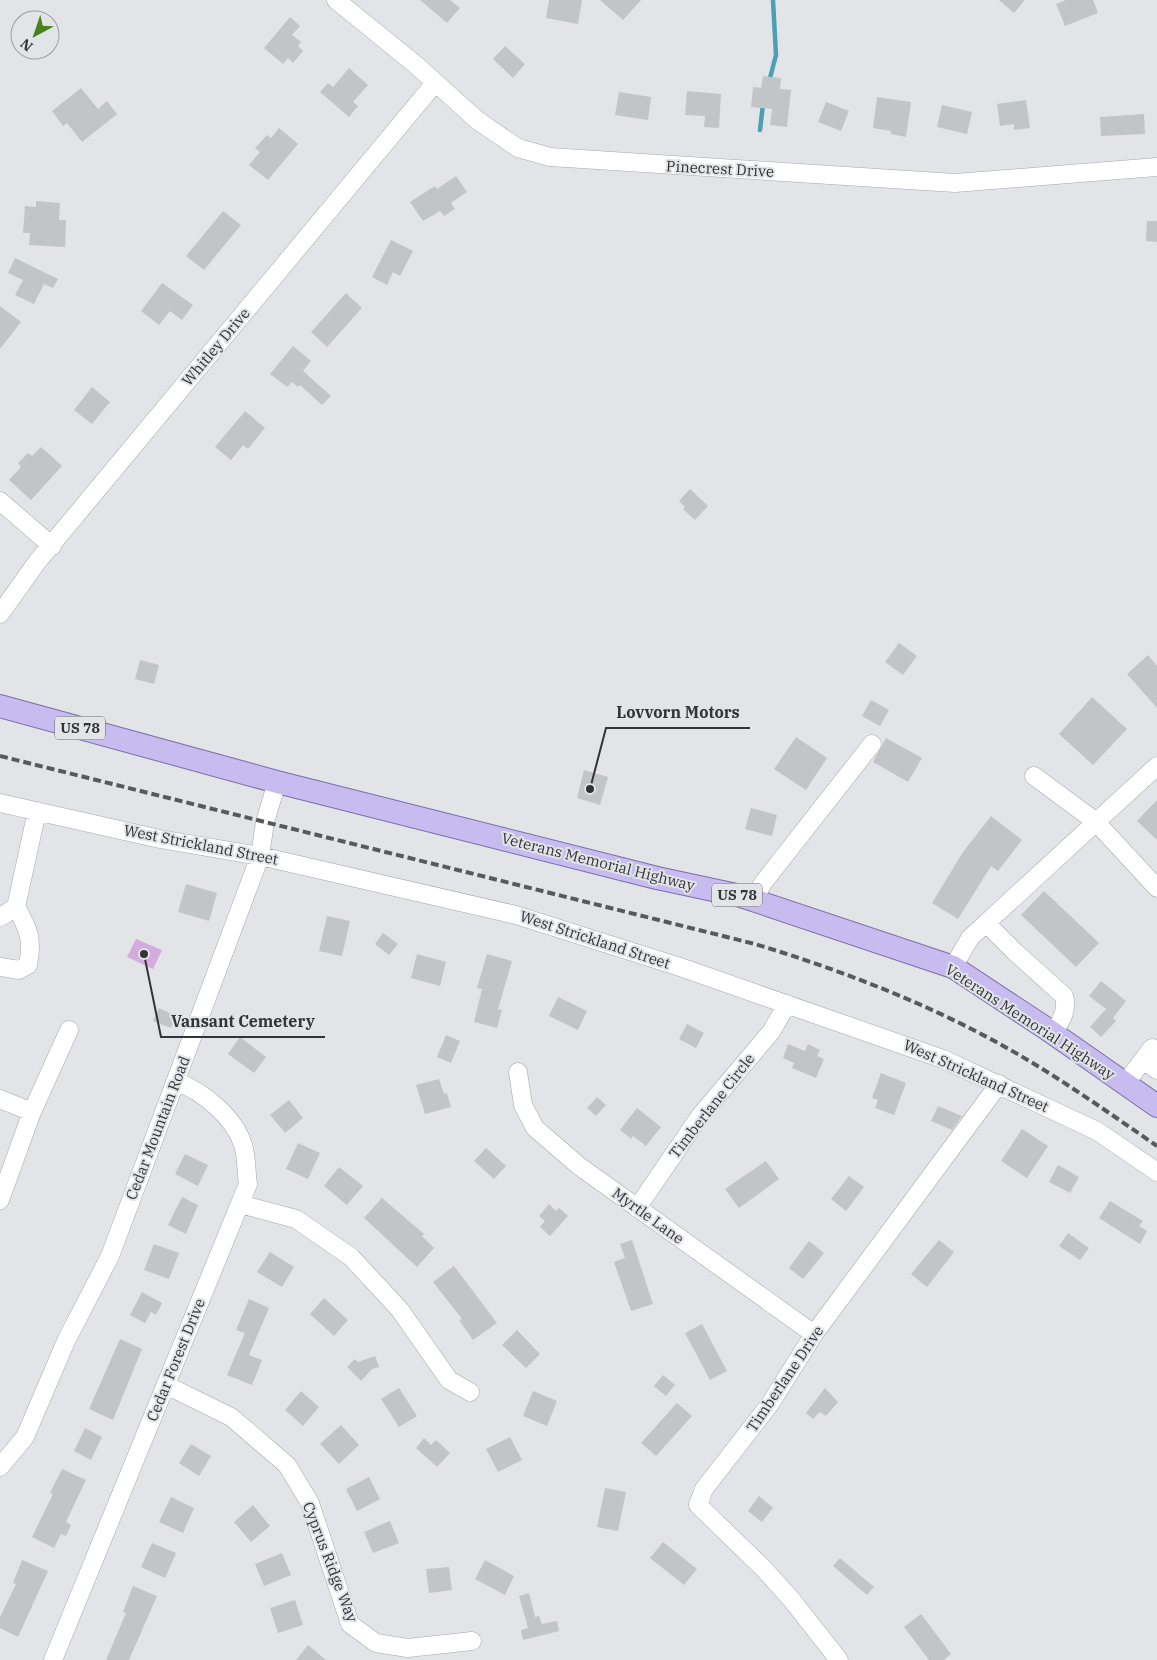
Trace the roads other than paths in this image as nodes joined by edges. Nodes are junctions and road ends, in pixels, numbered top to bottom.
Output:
1 (336, 0) edge
2 (435, 83) junction
3 (1157, 167) edge
4 (0, 501) edge
5 (52, 546) junction
6 (8, 590) edge
7 (0, 614) edge
8 (0, 706) edge
9 (872, 744) dead end
10 (1157, 766) edge
11 (1034, 776) dead end
12 (277, 782) junction
13 (0, 803) edge
14 (36, 811) junction
15 (1095, 821) junction
16 (260, 856) junction
17 (1157, 888) edge
18 (753, 900) junction
19 (16, 907) junction
20 (0, 917) edge
21 (986, 923) junction
22 (0, 967) edge
23 (952, 968) junction
24 (787, 1004) junction
25 (69, 1030) dead end
26 (1053, 1033) junction
27 (1150, 1056) edge
28 (1157, 1070) edge
29 (518, 1072) dead end
30 (176, 1082) junction
31 (999, 1084) junction
32 (1125, 1084) junction
33 (0, 1099) edge
34 (1157, 1106) edge
35 (32, 1112) junction
36 (1157, 1172) edge
37 (0, 1200) edge
38 (240, 1204) junction
39 (637, 1208) junction
40 (814, 1334) junction
41 (166, 1385) junction
42 (470, 1392) dead end
43 (0, 1467) edge
44 (472, 1641) dead end
45 (53, 1660) edge
46 (839, 1660) edge

1 - 2 street, Pinecrest Drive
2 - 3 street, Pinecrest Drive
2 - 5 street, Whitley Drive
4 - 5 street
5 - 6 street, Whitley Drive
6 - 7 street, Whitley Drive
8 - 12 main road, Veterans Memorial Highway / US 78
9 - 18 street
10 - 15 street
11 - 15 street
12 - 16 street, Cedar Mountain Road
12 - 18 main road, Veterans Memorial Highway / US 78
13 - 14 street, West Strickland Street
14 - 16 street, West Strickland Street
14 - 19 street
15 - 17 street
15 - 21 street
16 - 24 street, West Strickland Street
16 - 30 street, Cedar Mountain Road
18 - 23 main road, Veterans Memorial Highway / US 78
19 - 20 street
19 - 22 street
21 - 23 street
21 - 26 street
23 - 26 main road, Veterans Memorial Highway / US 78
24 - 31 street, West Strickland Street
24 - 39 street, Timberlane Circle
25 - 35 street
26 - 32 main road, Veterans Memorial Highway / US 78
27 - 28 street
27 - 32 street
29 - 39 street, Myrtle Lane
30 - 38 street, Cedar Forest Drive
30 - 43 street, Cedar Mountain Road
31 - 36 street, West Strickland Street
31 - 40 street, Timberlane Drive
32 - 34 main road, Veterans Memorial Highway / US 78
33 - 35 street
35 - 37 street
38 - 41 street, Cedar Forest Drive
38 - 42 street
39 - 40 street, Myrtle Lane
40 - 46 street, Timberlane Drive
41 - 44 street, Cyprus Ridge Way
41 - 45 street, Cedar Forest Drive

